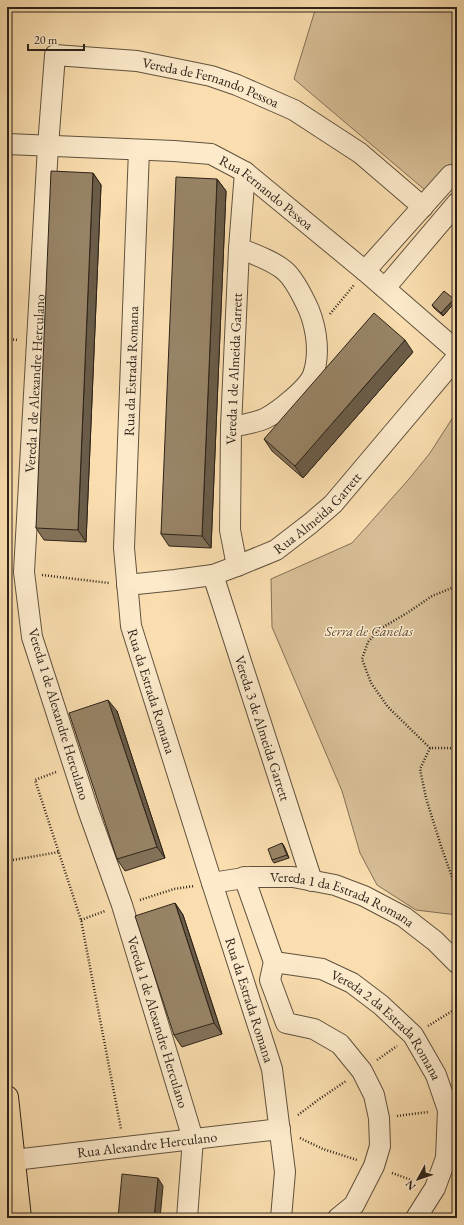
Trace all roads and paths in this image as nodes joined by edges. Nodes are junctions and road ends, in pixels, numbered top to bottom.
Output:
1 (7, 144) edge
2 (48, 146) junction
3 (139, 150) junction
4 (246, 172) junction
5 (457, 178) edge
6 (457, 203) edge
7 (423, 207) junction
8 (239, 248) junction
9 (365, 271) junction
10 (385, 288) junction
11 (347, 293) dead end
12 (336, 307) dead end
13 (457, 351) edge
14 (457, 357) edge
15 (231, 427) junction
16 (237, 566) junction
17 (24, 572) junction
18 (213, 575) junction
19 (127, 585) junction
20 (457, 586) edge
21 (430, 748) junction
22 (457, 750) edge
23 (59, 772) dead end
24 (58, 852) junction
25 (7, 861) edge
26 (244, 877) junction
27 (312, 881) junction
28 (212, 883) junction
29 (174, 889) dead end
30 (457, 891) edge
31 (129, 903) junction
32 (81, 920) junction
33 (274, 962) junction
34 (457, 963) edge
35 (457, 1008) edge
36 (413, 1035) junction
37 (362, 1070) junction
38 (7, 1097) edge
39 (318, 1100) dead end
40 (116, 1107) dead end
41 (448, 1110) junction
42 (379, 1118) junction
43 (9, 1122) edge
44 (280, 1128) junction
45 (193, 1139) junction
46 (323, 1148) dead end
47 (14, 1160) junction
48 (374, 1166) junction
49 (435, 1188) junction
50 (20, 1218) edge
51 (187, 1218) edge
52 (281, 1218) edge
53 (338, 1218) edge
54 (416, 1218) edge

1 - 2 street, Rua Fernando Pessoa
2 - 3 street, Rua Fernando Pessoa
2 - 7 street, Vereda de Fernando Pessoa
2 - 17 street, Vereda 1 de Alexandre Herculano
3 - 4 street, Rua Fernando Pessoa
3 - 19 street, Rua da Estrada Romana
4 - 8 street, Vereda 1 de Almeida Garrett
4 - 9 street, Rua Fernando Pessoa
5 - 7 street
6 - 10 street
7 - 9 street
8 - 15 street, Vereda 1 de Almeida Garrett
8 - 15 street
9 - 10 street, Rua Fernando Pessoa
10 - 13 street, Rua Fernando Pessoa
11 - 12 path
14 - 16 street, Rua Almeida Garrett
15 - 16 street, Vereda 1 de Almeida Garrett
16 - 18 street, Rua Almeida Garrett
17 - 19 path
17 - 31 street, Vereda 1 de Alexandre Herculano
18 - 19 street, Rua Almeida Garrett
18 - 27 street, Vereda 3 de Almeida Garrett
19 - 28 street, Rua da Estrada Romana
20 - 21 path
21 - 22 path
21 - 30 path
23 - 24 path
24 - 25 path
24 - 32 path
26 - 27 street, Vereda 1 da Estrada Romana
26 - 28 street, Vereda 1 da Estrada Romana
26 - 33 street
27 - 34 street, Vereda 1 da Estrada Romana
28 - 44 street, Rua da Estrada Romana
29 - 31 path
31 - 32 path
31 - 45 street, Vereda 1 de Alexandre Herculano
32 - 40 path
33 - 36 street, Vereda 2 da Estrada Romana
33 - 37 street
35 - 36 path
36 - 37 path
36 - 41 street, Vereda 2 da Estrada Romana
37 - 39 path
37 - 42 street
38 - 43 main road
41 - 42 path
41 - 49 street, Vereda 2 da Estrada Romana
42 - 48 street
43 - 47 main road
44 - 45 street, Rua Alexandre Herculano
44 - 52 street, Rua da Estrada Romana
45 - 47 street, Rua Alexandre Herculano
45 - 51 street, Vereda 1 de Alexandre Herculano
46 - 48 path
47 - 50 main road
48 - 49 path
48 - 53 street
49 - 54 street, Vereda 2 da Estrada Romana

